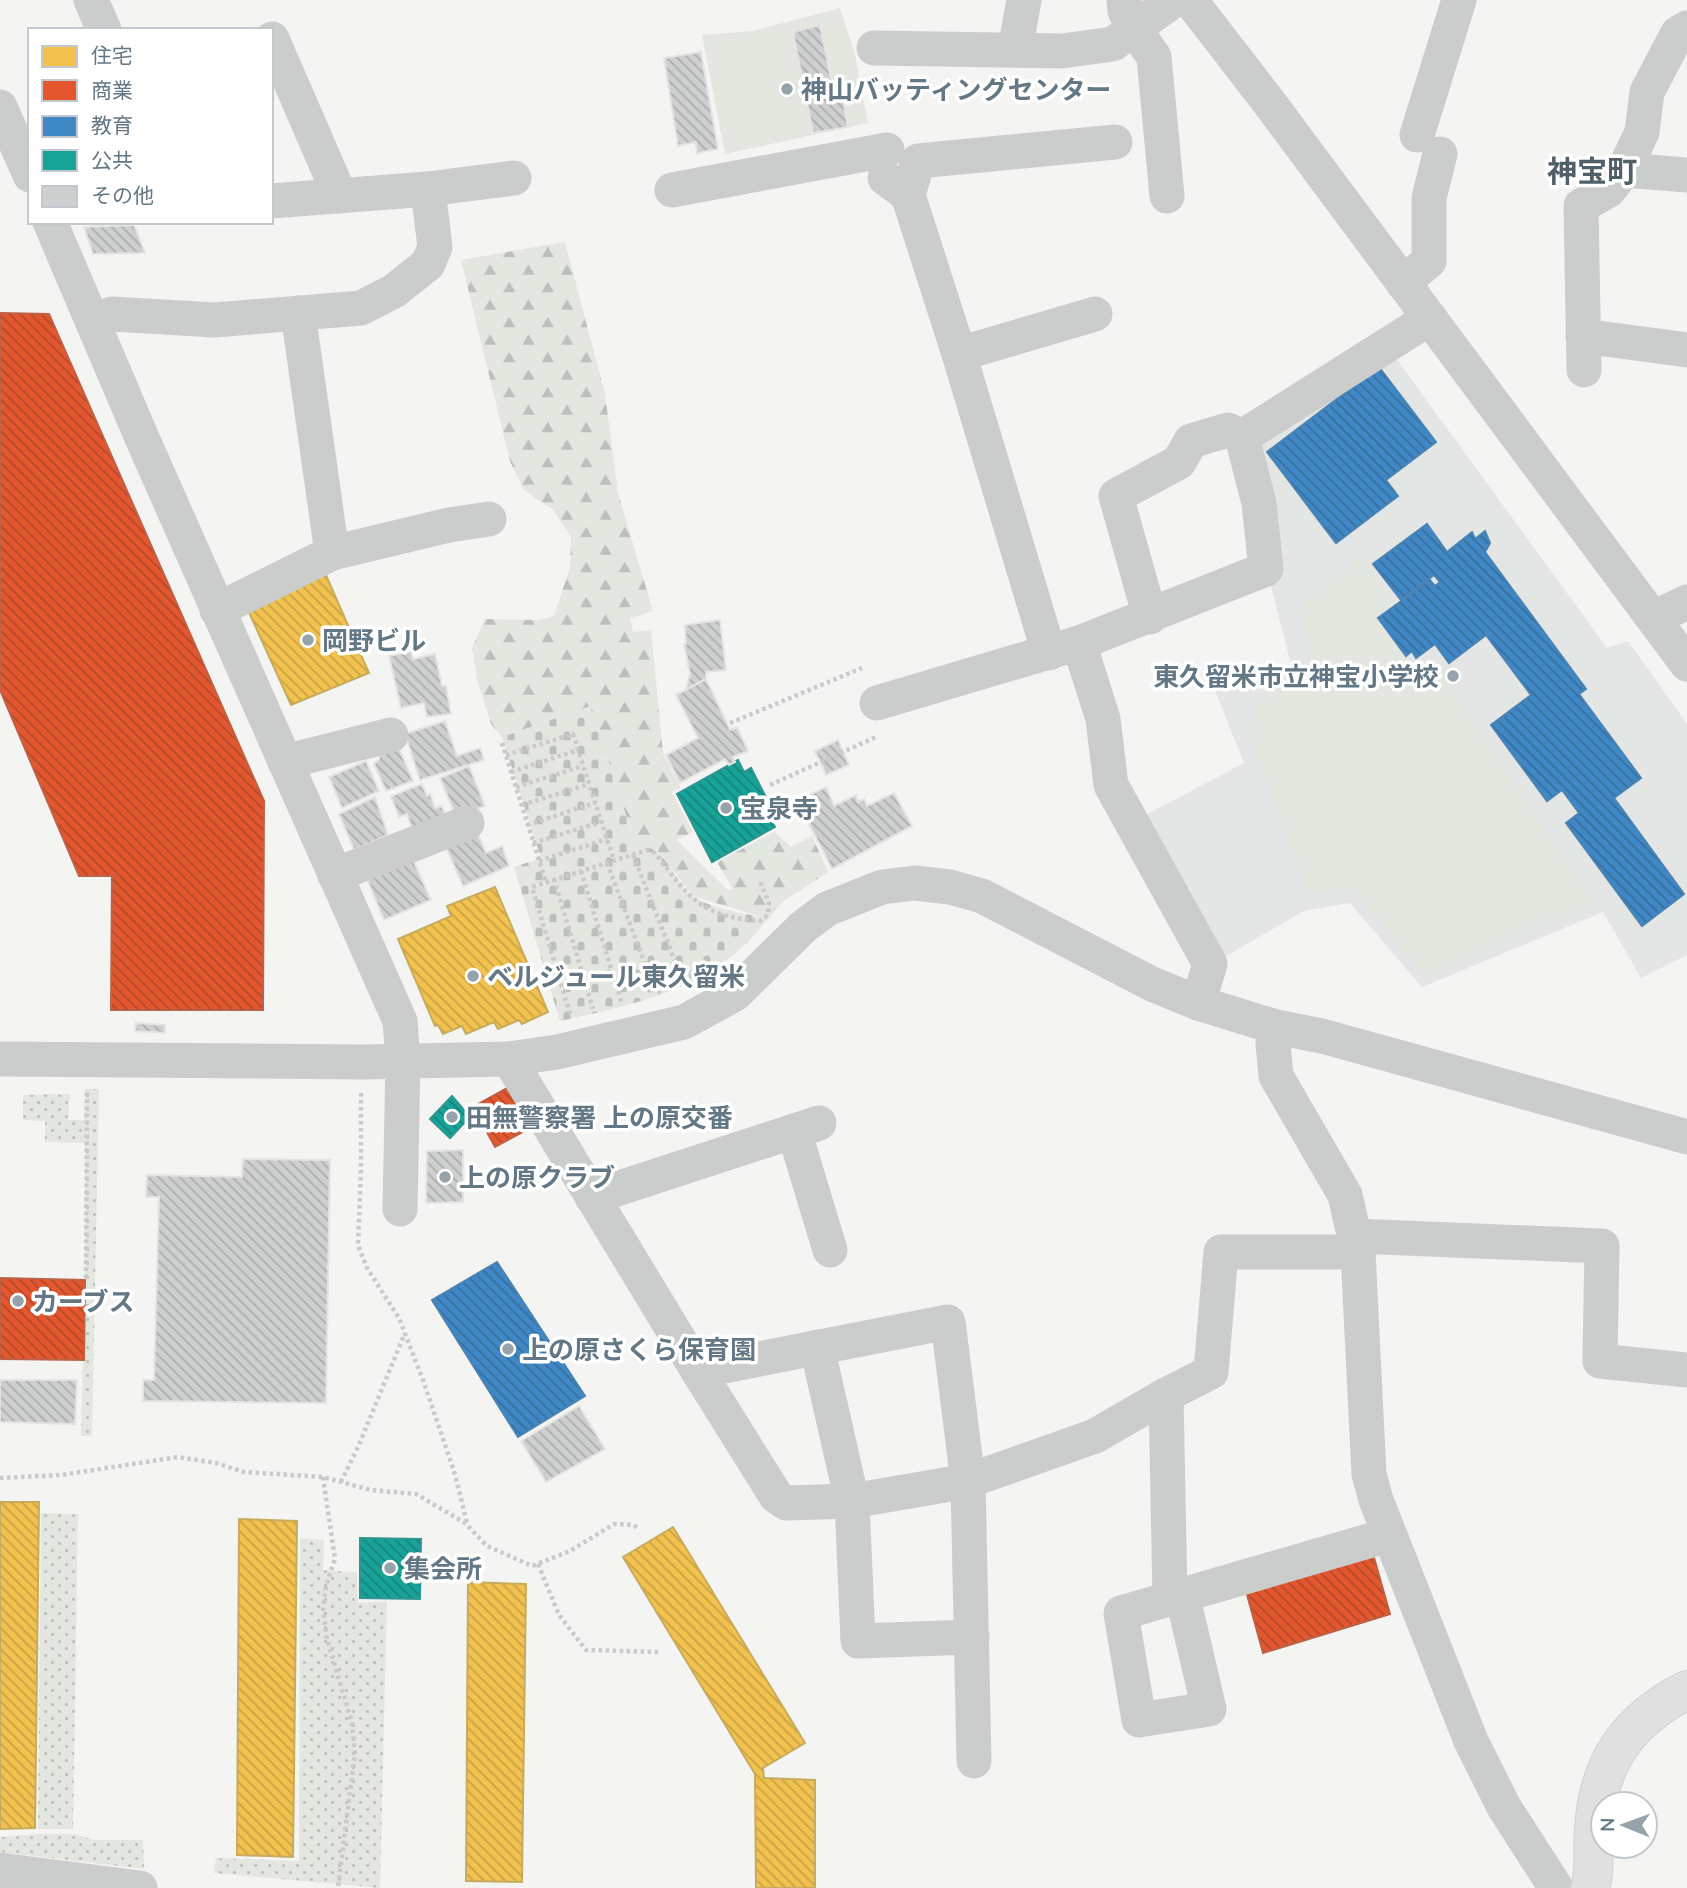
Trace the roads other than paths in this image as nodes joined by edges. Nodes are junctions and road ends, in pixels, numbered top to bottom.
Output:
1 (91, 0) edge
2 (1024, 0) edge
3 (1174, 0) edge
4 (1190, 0) edge
5 (1460, 0) edge
6 (1129, 14) edge
7 (103, 28) edge
8 (1687, 28) edge
9 (280, 36) edge
10 (874, 48) dead end
11 (1015, 50) junction
12 (0, 107) edge
13 (1115, 142) dead end
14 (28, 170) edge
15 (1624, 170) junction
16 (893, 174) junction
17 (1687, 175) edge
18 (514, 178) dead end
19 (428, 188) junction
20 (672, 190) dead end
21 (340, 196) junction
22 (1167, 196) dead end
23 (273, 201) edge
24 (53, 224) edge
25 (1403, 283) junction
26 (298, 313) junction
27 (1095, 314) dead end
28 (1430, 318) junction
29 (93, 321) junction
30 (1687, 350) edge
31 (959, 354) junction
32 (1242, 437) junction
33 (489, 519) dead end
34 (332, 553) junction
35 (1687, 602) edge
36 (217, 610) junction
37 (1150, 617) junction
38 (1654, 618) junction
39 (1064, 648) junction
40 (1687, 664) edge
41 (877, 720) road end
42 (391, 736) dead end
43 (285, 762) junction
44 (467, 823) dead end
45 (335, 876) junction
46 (1198, 1003) junction
47 (1276, 1027) junction
48 (0, 1059) edge
49 (509, 1059) junction
50 (403, 1060) junction
51 (1687, 1137) edge
52 (592, 1197) junction
53 (400, 1209) dead end
54 (1356, 1244) junction
55 (830, 1250) dead end
56 (817, 1346) junction
57 (1687, 1370) edge
58 (698, 1371) junction
59 (1166, 1395) junction
60 (968, 1481) junction
61 (852, 1501) junction
62 (1389, 1535) junction
63 (1176, 1595) junction
64 (972, 1637) junction
65 (1687, 1690) edge
66 (974, 1761) dead end
67 (0, 1870) edge
68 (140, 1888) edge
69 (1556, 1888) edge
70 (1590, 1888) edge

1 - 7 street
2 - 11 street
3 - 6 street
4 - 25 street
5 - 25 street
6 - 11 street
6 - 22 street
8 - 15 street
9 - 21 street
10 - 11 street
12 - 14 street
13 - 16 street
15 - 17 street
15 - 30 street
16 - 20 street
16 - 31 street
18 - 19 street
19 - 21 street
19 - 26 street
21 - 23 street
24 - 29 street
25 - 28 street
26 - 29 street
26 - 34 street
27 - 31 street
28 - 32 street
28 - 38 street
29 - 36 street
31 - 39 street
32 - 37 street
32 - 37 street
33 - 34 street
34 - 36 street
35 - 38 street
36 - 43 street
37 - 39 street
38 - 40 street
39 - 41 street
39 - 46 street
42 - 43 street
43 - 45 street
44 - 45 street
45 - 50 street
46 - 47 street
46 - 49 street
47 - 51 street
47 - 54 street
48 - 50 street
49 - 50 street
49 - 52 street
50 - 53 street
52 - 55 street
52 - 58 street
54 - 57 street
54 - 59 street
54 - 62 street
56 - 58 street
56 - 60 street
56 - 61 street
58 - 61 street
59 - 60 street
59 - 63 street
60 - 61 street
60 - 64 street
61 - 64 street
62 - 63 street
62 - 69 street
63 - 63 street
64 - 66 street
65 - 70 main road
67 - 68 street

